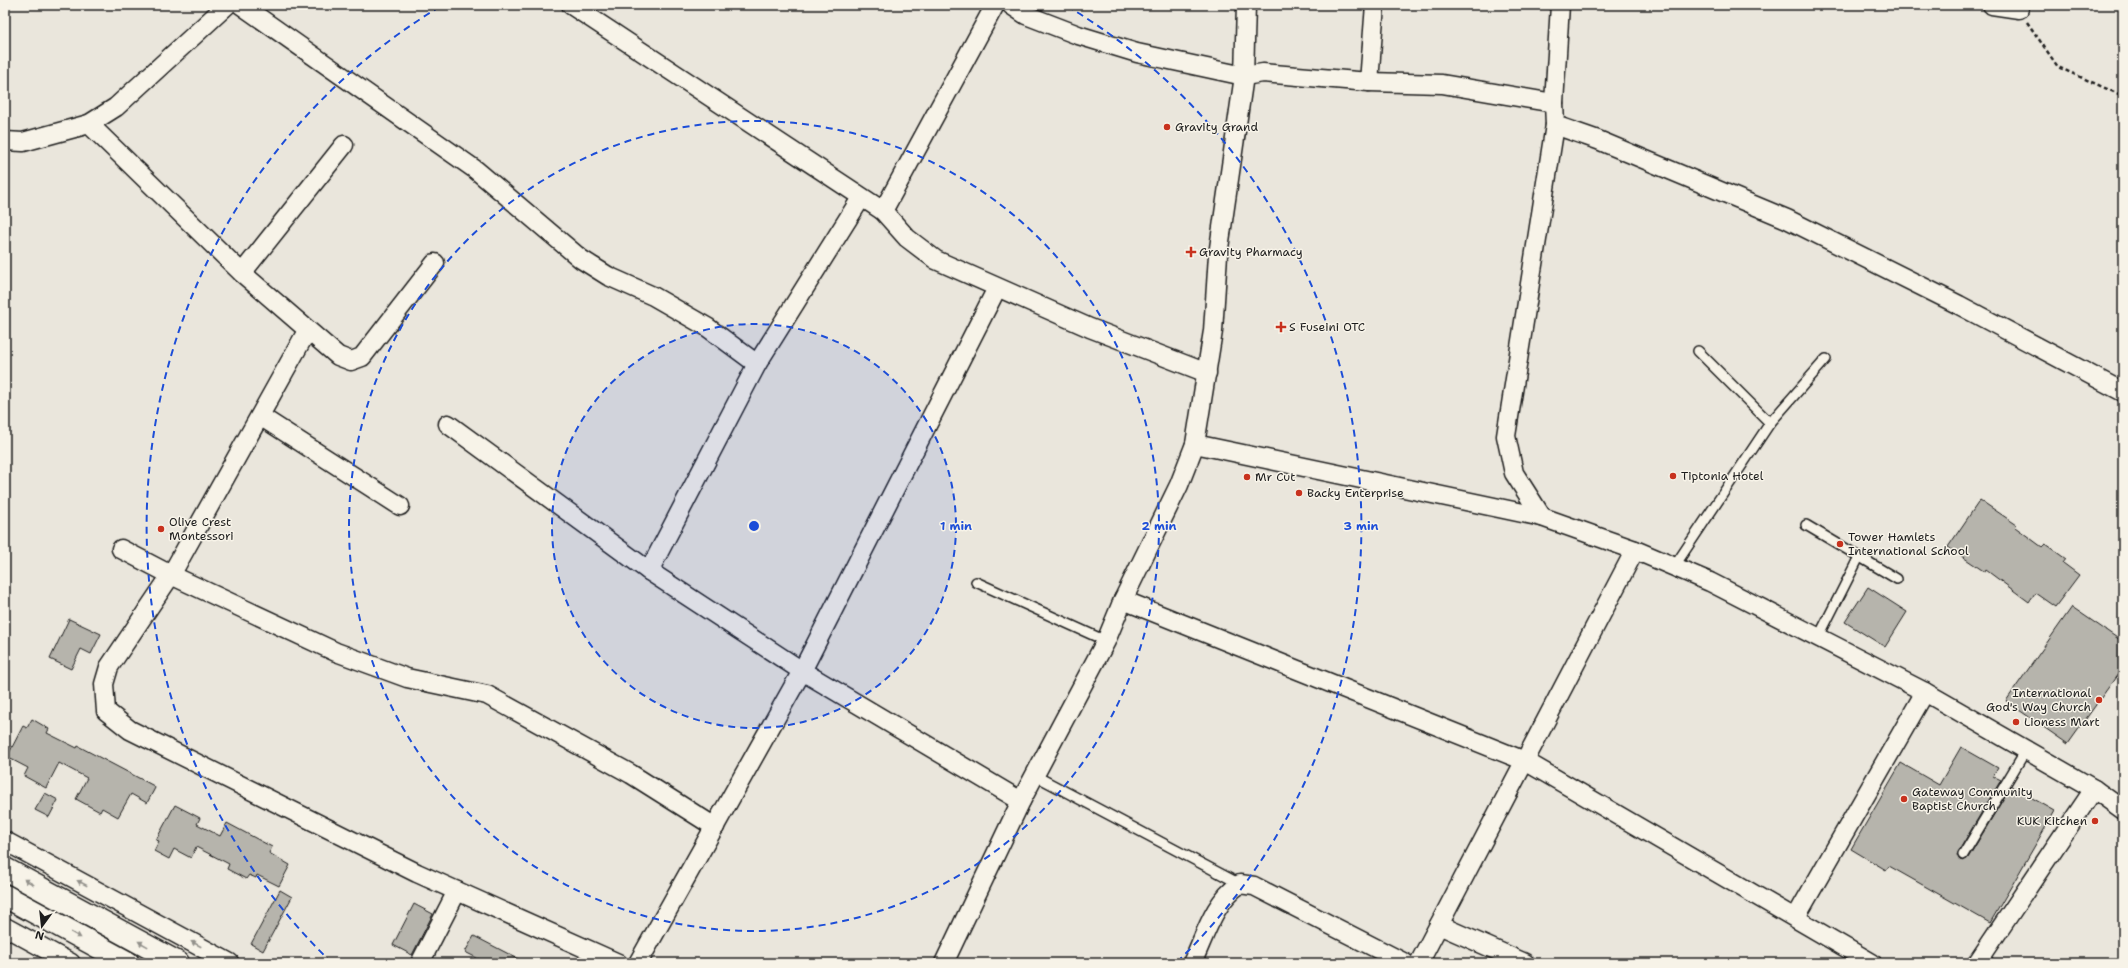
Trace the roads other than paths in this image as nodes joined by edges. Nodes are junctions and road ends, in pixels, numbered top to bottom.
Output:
1 (227, 5) edge
2 (241, 5) edge
3 (571, 5) edge
4 (995, 5) edge
5 (1246, 5) edge
6 (1374, 5) edge
7 (1560, 5) edge
8 (1992, 5) edge
9 (1022, 8) edge
10 (2019, 9) road end
11 (1244, 76) junction
12 (1368, 82) junction
13 (1554, 103) junction
14 (89, 124) junction
15 (1555, 125) junction
16 (5, 141) edge
17 (344, 145) dead end
18 (861, 198) junction
19 (882, 211) junction
20 (435, 263) dead end
21 (242, 273) junction
22 (997, 288) junction
23 (307, 331) junction
24 (1698, 351) dead end
25 (1826, 359) dead end
26 (757, 364) junction
27 (1207, 373) junction
28 (2123, 392) edge
29 (260, 416) junction
30 (1770, 423) junction
31 (448, 424) dead end
32 (1195, 444) junction
33 (400, 506) dead end
34 (1542, 517) junction
35 (1806, 525) dead end
36 (121, 549) dead end
37 (1635, 550) junction
38 (1859, 557) junction
39 (1674, 567) junction
40 (649, 571) junction
41 (170, 575) junction
42 (1897, 579) dead end
43 (976, 582) dead end
44 (1123, 600) junction
45 (1818, 638) junction
46 (1106, 641) junction
47 (802, 671) junction
48 (1925, 692) junction
49 (2026, 750) junction
50 (1525, 761) junction
51 (1034, 775) junction
52 (2094, 789) junction
53 (1021, 801) junction
54 (2123, 810) edge
55 (715, 826) junction
56 (5, 841) edge
57 (1964, 855) dead end
58 (5, 869) edge
59 (1240, 884) junction
60 (457, 891) junction
61 (5, 896) edge
62 (1796, 917) junction
63 (1439, 924) junction
64 (5, 927) edge
65 (52, 958) edge
66 (72, 963) edge
67 (128, 963) edge
68 (178, 963) edge
69 (230, 963) edge
70 (420, 963) edge
71 (618, 963) edge
72 (638, 963) edge
73 (944, 963) edge
74 (1192, 963) edge
75 (1405, 963) edge
76 (1419, 963) edge
77 (1525, 963) edge
78 (1872, 963) edge
79 (1977, 963) edge

1 - 14 street
2 - 26 street
3 - 18 street
4 - 19 street
5 - 11 street
6 - 12 street
7 - 13 street
8 - 10 street
9 - 11 street
11 - 12 street
11 - 27 street
12 - 13 street
13 - 15 street
14 - 16 street
14 - 21 street
15 - 28 street
15 - 34 street
17 - 21 street
18 - 19 street
18 - 26 street
19 - 22 street
20 - 23 street
21 - 23 street
22 - 27 street
22 - 47 street
23 - 29 street
24 - 30 lane
25 - 30 lane
26 - 40 street
27 - 32 street
29 - 33 street
29 - 41 street
30 - 39 lane
31 - 40 street
32 - 34 street
32 - 44 street
34 - 37 street
35 - 38 lane
36 - 41 street
37 - 39 street
37 - 50 street
38 - 42 lane
38 - 45 lane
39 - 45 street
40 - 47 street
41 - 55 street
41 - 60 street
43 - 46 lane
44 - 46 street
44 - 50 street
45 - 48 street
46 - 51 street
47 - 53 street
47 - 55 street
48 - 49 street
48 - 62 street
49 - 52 street
49 - 57 lane
50 - 62 street
50 - 63 street
51 - 53 street
51 - 59 lane
52 - 54 street
52 - 79 street
53 - 73 street
55 - 72 street
69 -> 56 street
68 -> 58 street
59 - 74 street
59 - 75 street
60 - 70 street
60 - 71 street
61 -> 67 street
62 - 78 street
63 - 76 street
63 - 77 street
64 - 65 street
65 - 66 street

